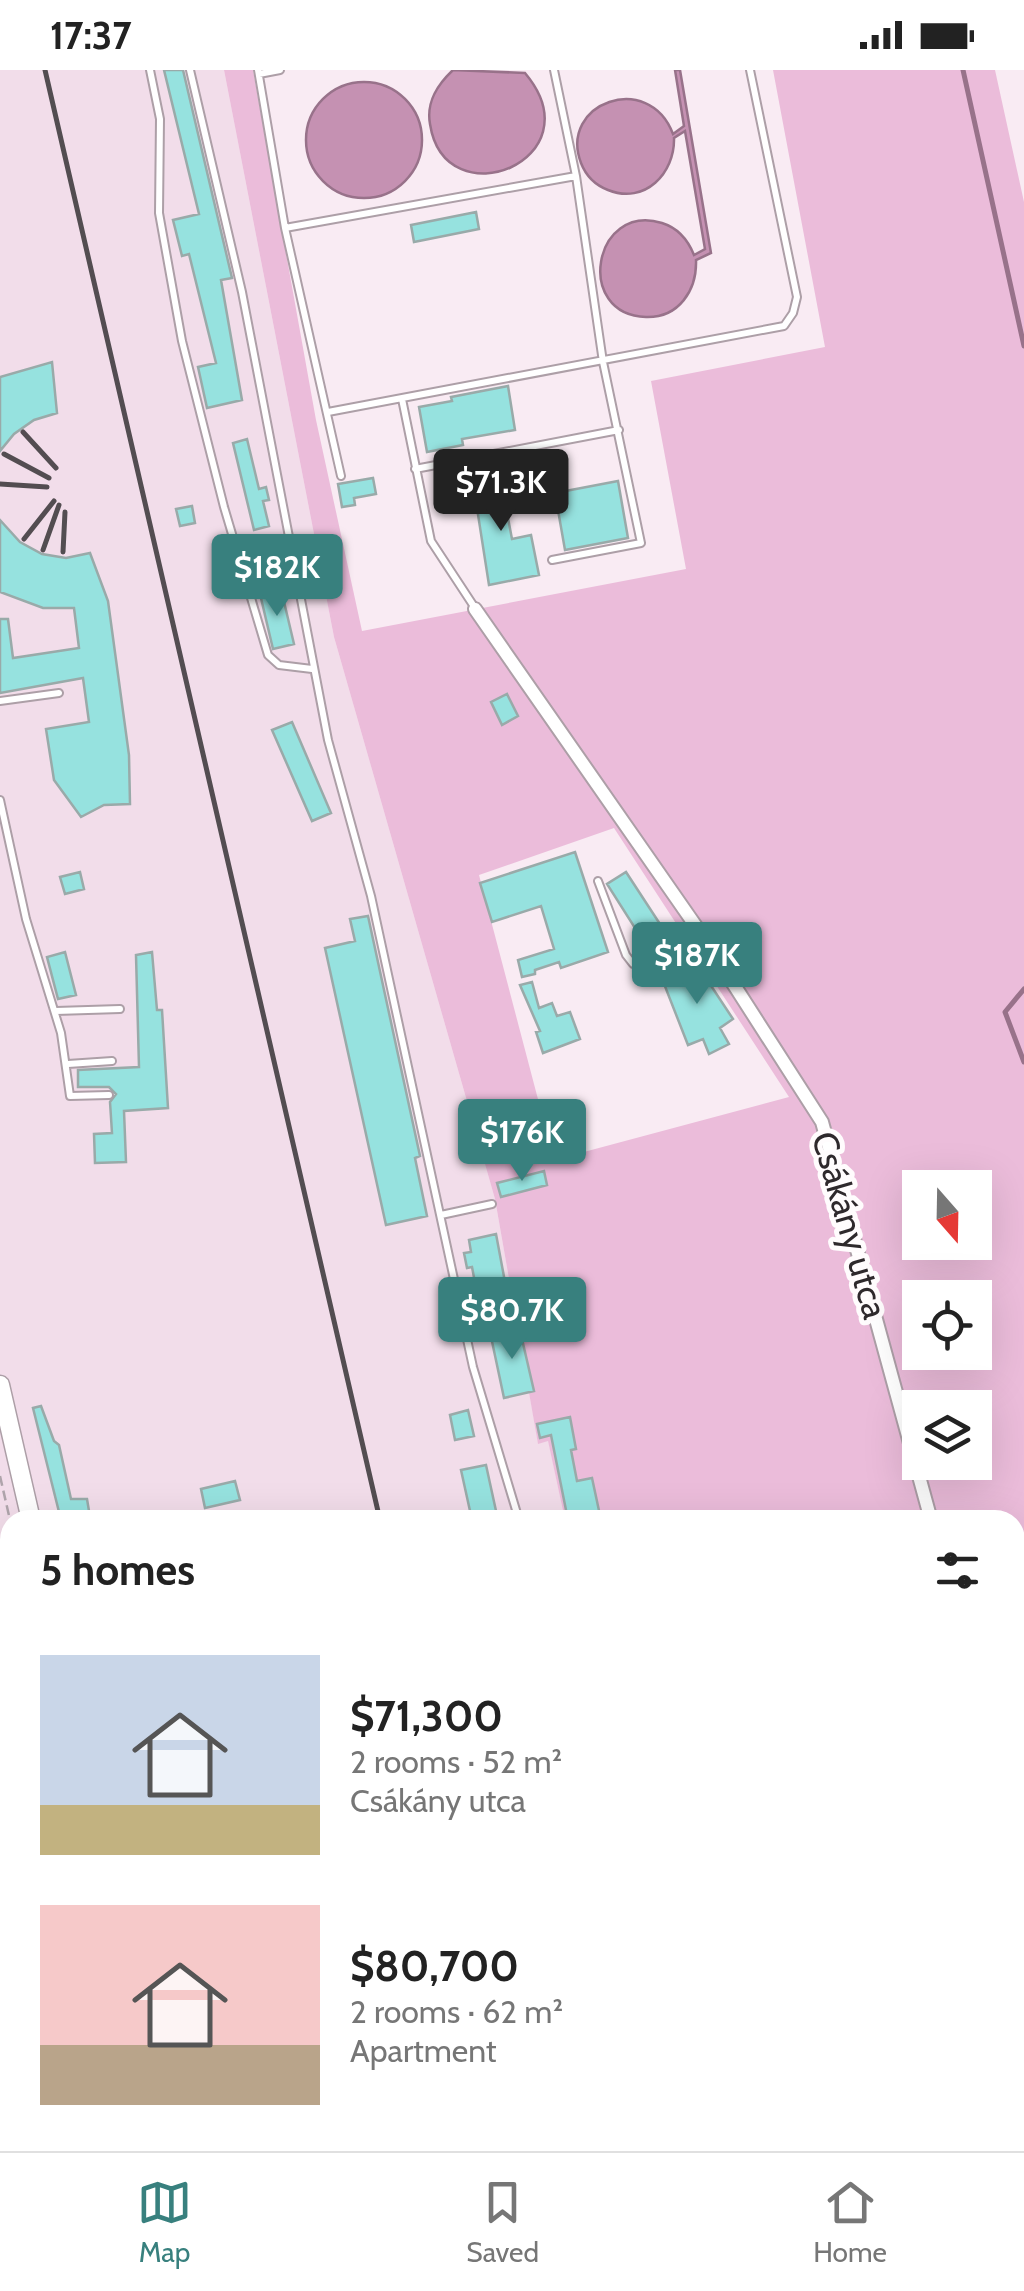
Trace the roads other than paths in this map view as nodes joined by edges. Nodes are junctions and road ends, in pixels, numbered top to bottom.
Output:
1 (150, 70) edge
2 (190, 70) edge
3 (280, 70) edge
4 (554, 70) edge
5 (750, 70) edge
6 (258, 72) edge
7 (576, 176) junction
8 (285, 228) junction
9 (603, 362) junction
10 (402, 399) junction
11 (328, 412) junction
12 (619, 430) junction
13 (415, 469) junction
14 (341, 476) dead end
15 (552, 560) dead end
16 (475, 609) joint
17 (312, 669) junction
18 (59, 692) dead end
19 (0, 701) edge
20 (0, 800) edge
21 (598, 882) dead end
22 (702, 935) junction
23 (120, 1008) dead end
24 (56, 1011) junction
25 (112, 1061) dead end
26 (68, 1064) junction
27 (109, 1095) dead end
28 (492, 1204) dead end
29 (441, 1216) junction
30 (0, 1385) edge
31 (29, 1510) edge
32 (516, 1510) edge
33 (928, 1510) edge

1 - 17 lane
2 - 17 lane
3 - 6 lane
4 - 7 lane
5 - 9 lane
6 - 8 lane
7 - 8 lane
7 - 9 lane
8 - 11 lane
9 - 10 lane
9 - 12 lane
10 - 11 lane
10 - 13 lane
11 - 14 lane
12 - 13 lane
12 - 15 lane
13 - 16 lane
16 - 22 street, Csákány utca
17 - 29 lane
18 - 19 lane
20 - 24 lane
21 - 22 lane
22 - 33 street, Csákány utca
23 - 24 lane
24 - 26 lane
25 - 26 lane
26 - 27 lane
28 - 29 lane
29 - 32 lane
30 - 31 main road

